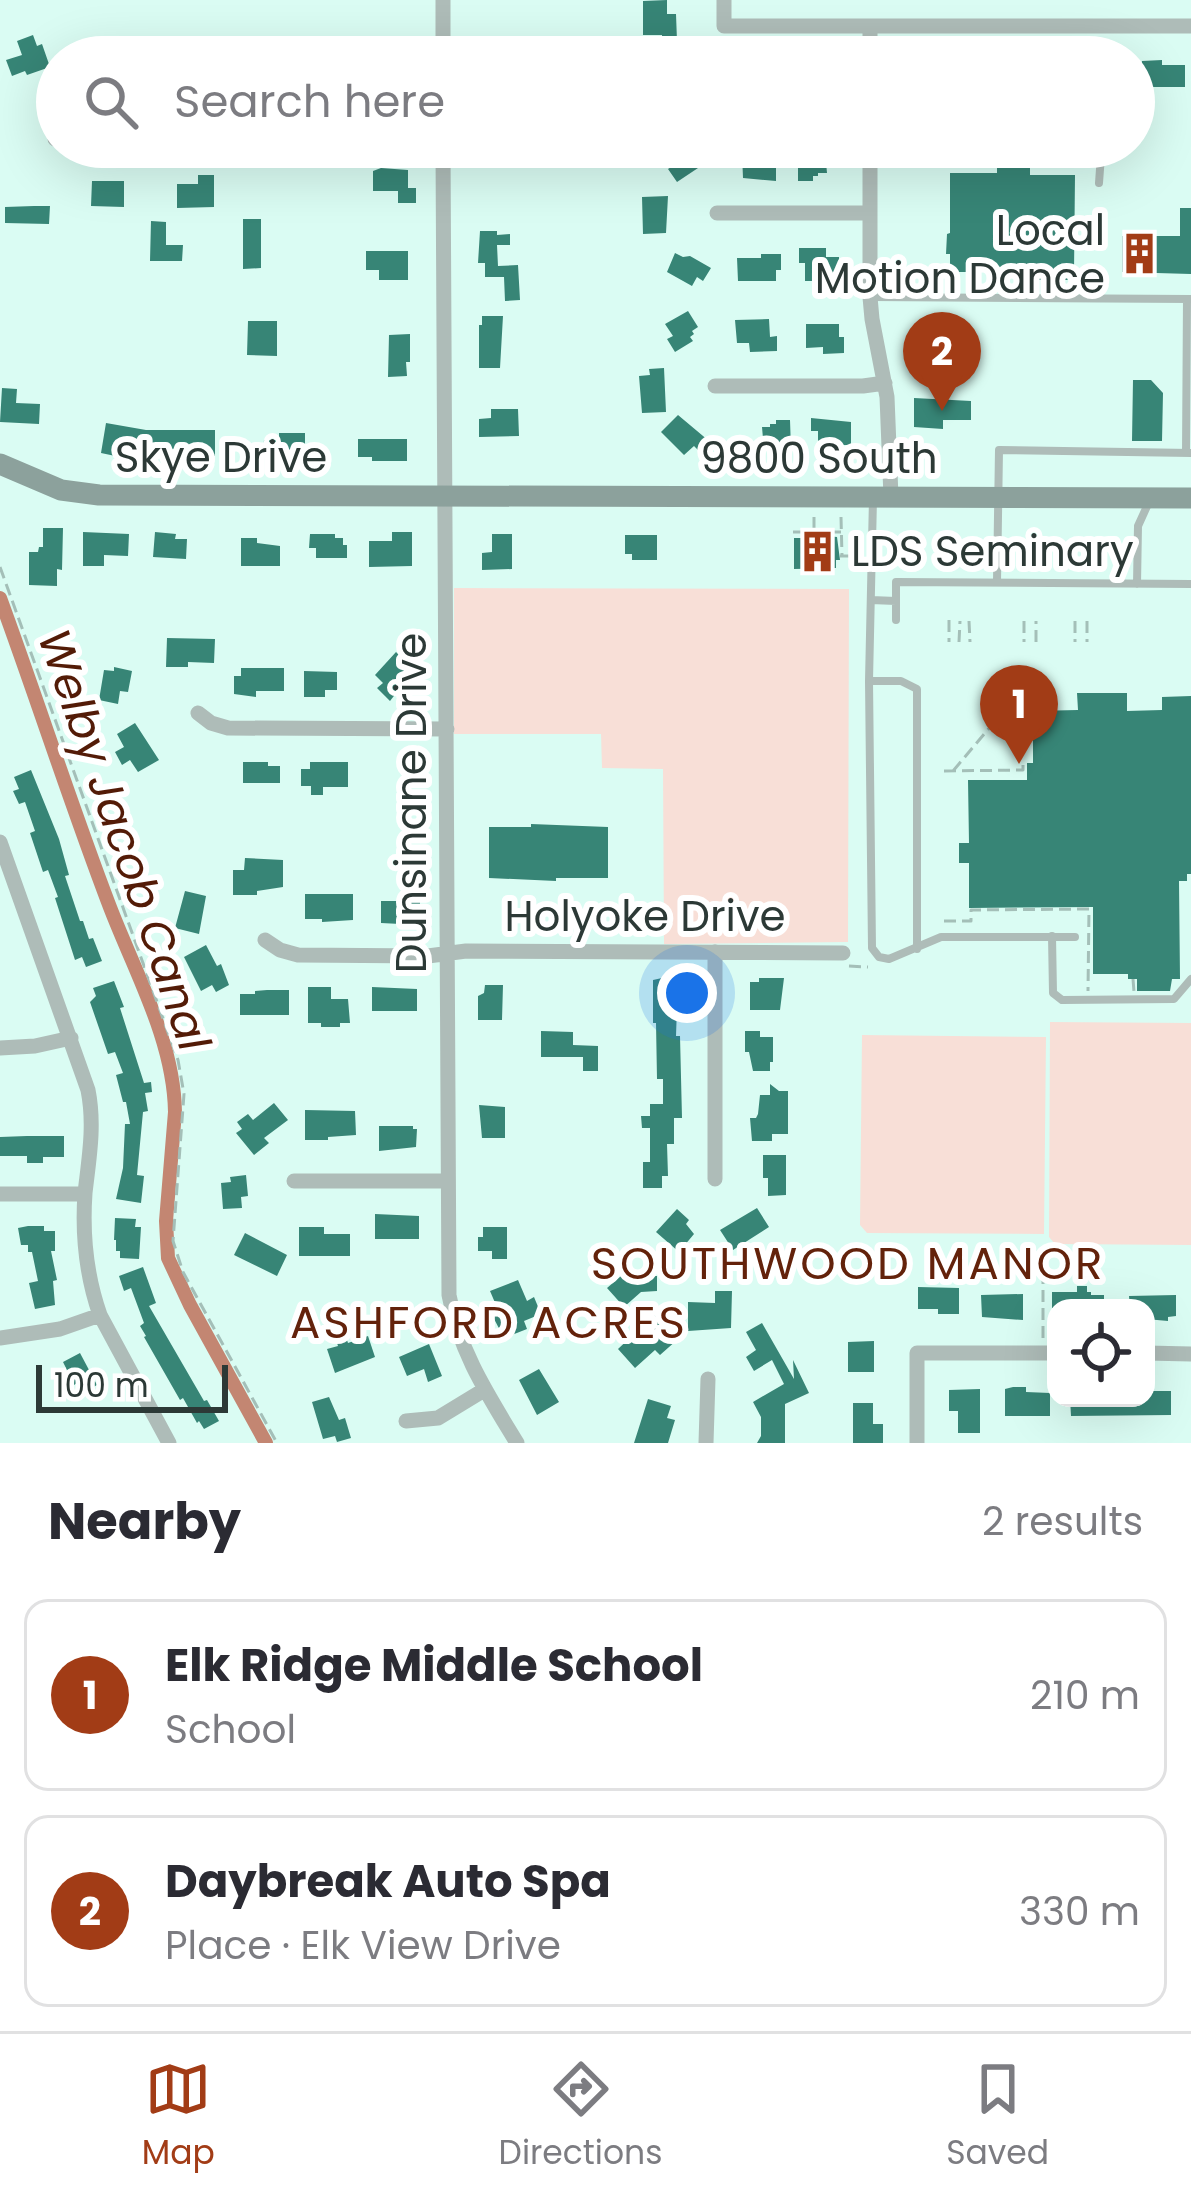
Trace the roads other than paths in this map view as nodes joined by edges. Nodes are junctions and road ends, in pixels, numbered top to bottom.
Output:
1 (443, 0) edge
2 (724, 0) edge
3 (870, 26) junction
4 (1191, 26) edge
5 (443, 36) edge
6 (870, 36) edge
7 (443, 168) edge
8 (870, 168) edge
9 (1100, 168) edge
10 (1099, 183) dead end
11 (718, 213) dead end
12 (870, 213) junction
13 (870, 297) junction
14 (1189, 298) edge
15 (885, 383) junction
16 (715, 386) dead end
17 (1189, 453) edge
18 (0, 464) edge
19 (446, 497) junction
20 (882, 497) junction
21 (997, 497) junction
22 (1154, 498) junction
23 (1191, 498) edge
24 (997, 583) junction
25 (1137, 584) junction
26 (1191, 584) edge
27 (871, 601) junction
28 (896, 601) junction
29 (896, 620) dead end
30 (869, 681) junction
31 (198, 713) dead end
32 (447, 729) junction
33 (0, 842) edge
34 (19, 894) junction
35 (0, 898) edge
36 (1052, 936) junction
37 (1075, 937) dead end
38 (265, 940) dead end
39 (917, 949) junction
40 (715, 952) junction
41 (448, 953) junction
42 (845, 959) road end
43 (1191, 980) edge
44 (71, 1038) junction
45 (0, 1048) edge
46 (715, 1179) dead end
47 (294, 1181) dead end
48 (448, 1181) junction
49 (0, 1194) edge
50 (86, 1194) junction
51 (100, 1315) junction
52 (0, 1339) edge
53 (1047, 1353) edge
54 (1155, 1353) edge
55 (1191, 1354) edge
56 (708, 1379) dead end
57 (484, 1390) junction
58 (406, 1420) dead end
59 (169, 1443) edge
60 (517, 1443) edge
61 (706, 1443) edge
62 (917, 1443) edge

1 - 5 street
2 - 3 street
3 - 4 street
3 - 6 street
7 - 19 street, Dunsinane Drive
8 - 12 street
9 - 10 lane
11 - 12 street
12 - 13 street
13 - 14 lane
13 - 15 street
14 - 17 lane
15 - 16 street
15 - 20 street
17 - 21 lane
18 - 19 main road, Skye Drive
19 - 20 main road, 9800 South
19 - 32 street, Dunsinane Drive
20 - 21 main road, 9800 South
20 - 27 lane
21 - 22 main road, 9800 South
21 - 24 lane
22 - 23 main road, 9800 South
22 - 25 lane
24 - 25 lane
24 - 28 lane
25 - 26 lane
27 - 28 lane
27 - 30 lane
28 - 29 lane
30 - 39 lane
30 - 39 lane
31 - 32 street
32 - 41 street, Dunsinane Drive
33 - 34 street
34 - 35 street
34 - 44 street
36 - 37 lane
36 - 39 lane
36 - 43 lane
38 - 41 street, Holyoke Drive
40 - 41 street, Holyoke Drive
40 - 42 street, Holyoke Drive
40 - 46 street
41 - 48 street, Dunsinane Drive
44 - 45 street
44 - 50 street
47 - 48 street
48 - 57 street, Dunsinane Drive
49 - 50 street
50 - 51 street
51 - 52 street
51 - 59 street
53 - 62 street
54 - 55 street
56 - 61 street
57 - 58 street
57 - 60 street, Dunsinane Drive

